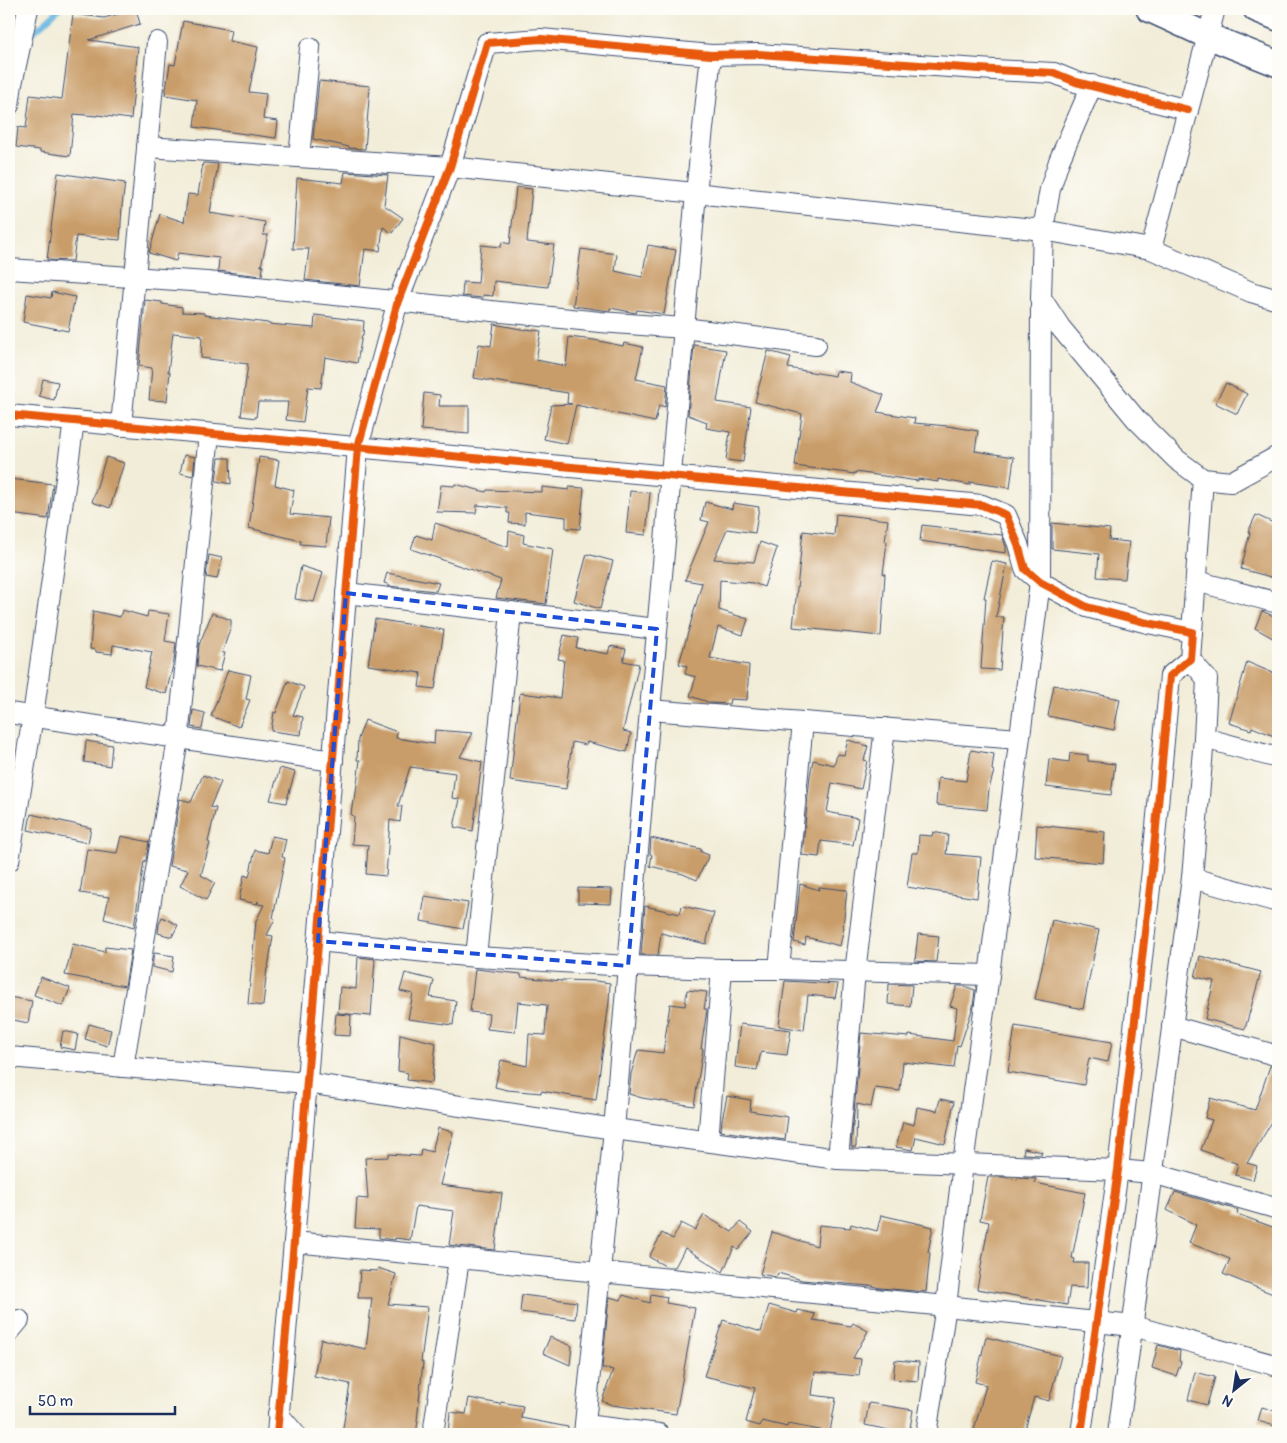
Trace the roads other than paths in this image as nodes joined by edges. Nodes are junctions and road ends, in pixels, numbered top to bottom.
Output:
1 (28, 9) edge
2 (1149, 9) edge
3 (1215, 9) edge
4 (1256, 9) edge
5 (1278, 18) edge
6 (1208, 36) junction
7 (157, 42) dead end
8 (310, 48) dead end
9 (711, 55) junction
10 (1278, 64) edge
11 (1092, 85) junction
12 (9, 105) edge
13 (1188, 110) junction
14 (147, 147) junction
15 (299, 157) junction
16 (450, 167) junction
17 (696, 193) junction
18 (1043, 230) junction
19 (1151, 249) junction
20 (9, 269) edge
21 (135, 277) junction
22 (1040, 298) junction
23 (1278, 300) edge
24 (398, 301) junction
25 (684, 328) junction
26 (816, 345) dead end
27 (9, 415) edge
28 (74, 421) junction
29 (121, 426) junction
30 (209, 434) junction
31 (358, 447) junction
32 (1278, 456) edge
33 (670, 476) junction
34 (1203, 479) junction
35 (1196, 581) junction
36 (1040, 582) junction
37 (346, 593) junction
38 (1278, 602) edge
39 (511, 612) junction
40 (657, 629) junction
41 (1192, 632) junction
42 (1190, 659) junction
43 (650, 710) junction
44 (9, 713) edge
45 (33, 716) junction
46 (803, 722) junction
47 (885, 728) junction
48 (1204, 738) junction
49 (178, 739) junction
50 (1019, 739) junction
51 (1278, 758) edge
52 (333, 761) junction
53 (9, 861) edge
54 (1192, 878) junction
55 (1278, 902) edge
56 (318, 941) junction
57 (476, 957) junction
58 (628, 966) junction
59 (779, 968) junction
60 (722, 969) junction
61 (856, 972) junction
62 (989, 975) junction
63 (1172, 1026) junction
64 (1278, 1056) edge
65 (9, 1057) edge
66 (123, 1067) junction
67 (307, 1083) junction
68 (614, 1128) junction
69 (708, 1141) junction
70 (838, 1159) junction
71 (962, 1164) junction
72 (1118, 1170) junction
73 (1152, 1173) junction
74 (1278, 1208) edge
75 (294, 1242) junction
76 (459, 1259) junction
77 (600, 1273) junction
78 (946, 1306) junction
79 (1097, 1322) junction
80 (1133, 1326) junction
81 (1278, 1366) edge
82 (278, 1414) junction
83 (585, 1430) edge
84 (277, 1434) edge
85 (295, 1434) edge
86 (433, 1434) edge
87 (659, 1434) edge
88 (926, 1434) edge
89 (1081, 1434) edge
90 (1118, 1434) edge

1 - 12 street
2 - 6 main road
3 - 6 street
4 - 5 main road
6 - 10 main road
6 - 13 street
7 - 14 street
8 - 15 street
9 - 11 street
9 - 16 street
9 - 17 street
11 - 13 street
11 - 18 street
13 - 19 street
14 - 15 street
14 - 21 street
15 - 16 street
16 - 17 street
16 - 24 street
17 - 18 street
17 - 25 street
18 - 19 street
18 - 22 street
19 - 23 street
20 - 21 street
21 - 24 street
21 - 29 street
22 - 34 street
22 - 36 street
24 - 25 street
24 - 31 street
25 - 26 street
25 - 33 street
27 - 28 street
28 - 29 street
28 - 45 street
29 - 30 street
30 - 31 street
30 - 49 street
31 - 33 street
31 - 37 street
32 - 34 street
33 - 36 street
33 - 40 street
34 - 35 street
35 - 38 street
35 - 41 street
36 - 41 street
36 - 50 street
37 - 39 street
37 - 52 street
39 - 40 street
39 - 57 street
40 - 43 street
41 - 42 street
42 - 48 street
42 - 72 street
43 - 46 street
43 - 58 street
44 - 45 street
45 - 49 street
45 - 53 street
46 - 47 street
46 - 59 street
47 - 50 street
47 - 61 street
48 - 51 street
48 - 54 street
49 - 52 street
49 - 66 street
50 - 62 street
52 - 56 street
54 - 55 street
54 - 63 street
56 - 57 street
56 - 67 street
57 - 58 street
58 - 60 street
58 - 68 street
59 - 60 street
59 - 61 street
60 - 69 street
61 - 62 street
61 - 70 street
62 - 71 street
63 - 64 street
63 - 73 street
65 - 66 street
66 - 67 street
67 - 68 street
67 - 75 street
68 - 69 street
68 - 77 street
69 - 70 street
70 - 71 street
71 - 72 street
71 - 78 street
72 - 73 street
72 - 79 street
73 - 74 street
73 - 80 street
75 - 76 street
75 - 82 street
76 - 77 street
76 - 86 street
77 - 78 street
77 - 83 street
78 - 79 street
78 - 88 street
79 - 80 street
79 - 89 street
80 - 81 street
80 - 90 street
82 - 84 street
82 - 85 street
83 - 87 street

